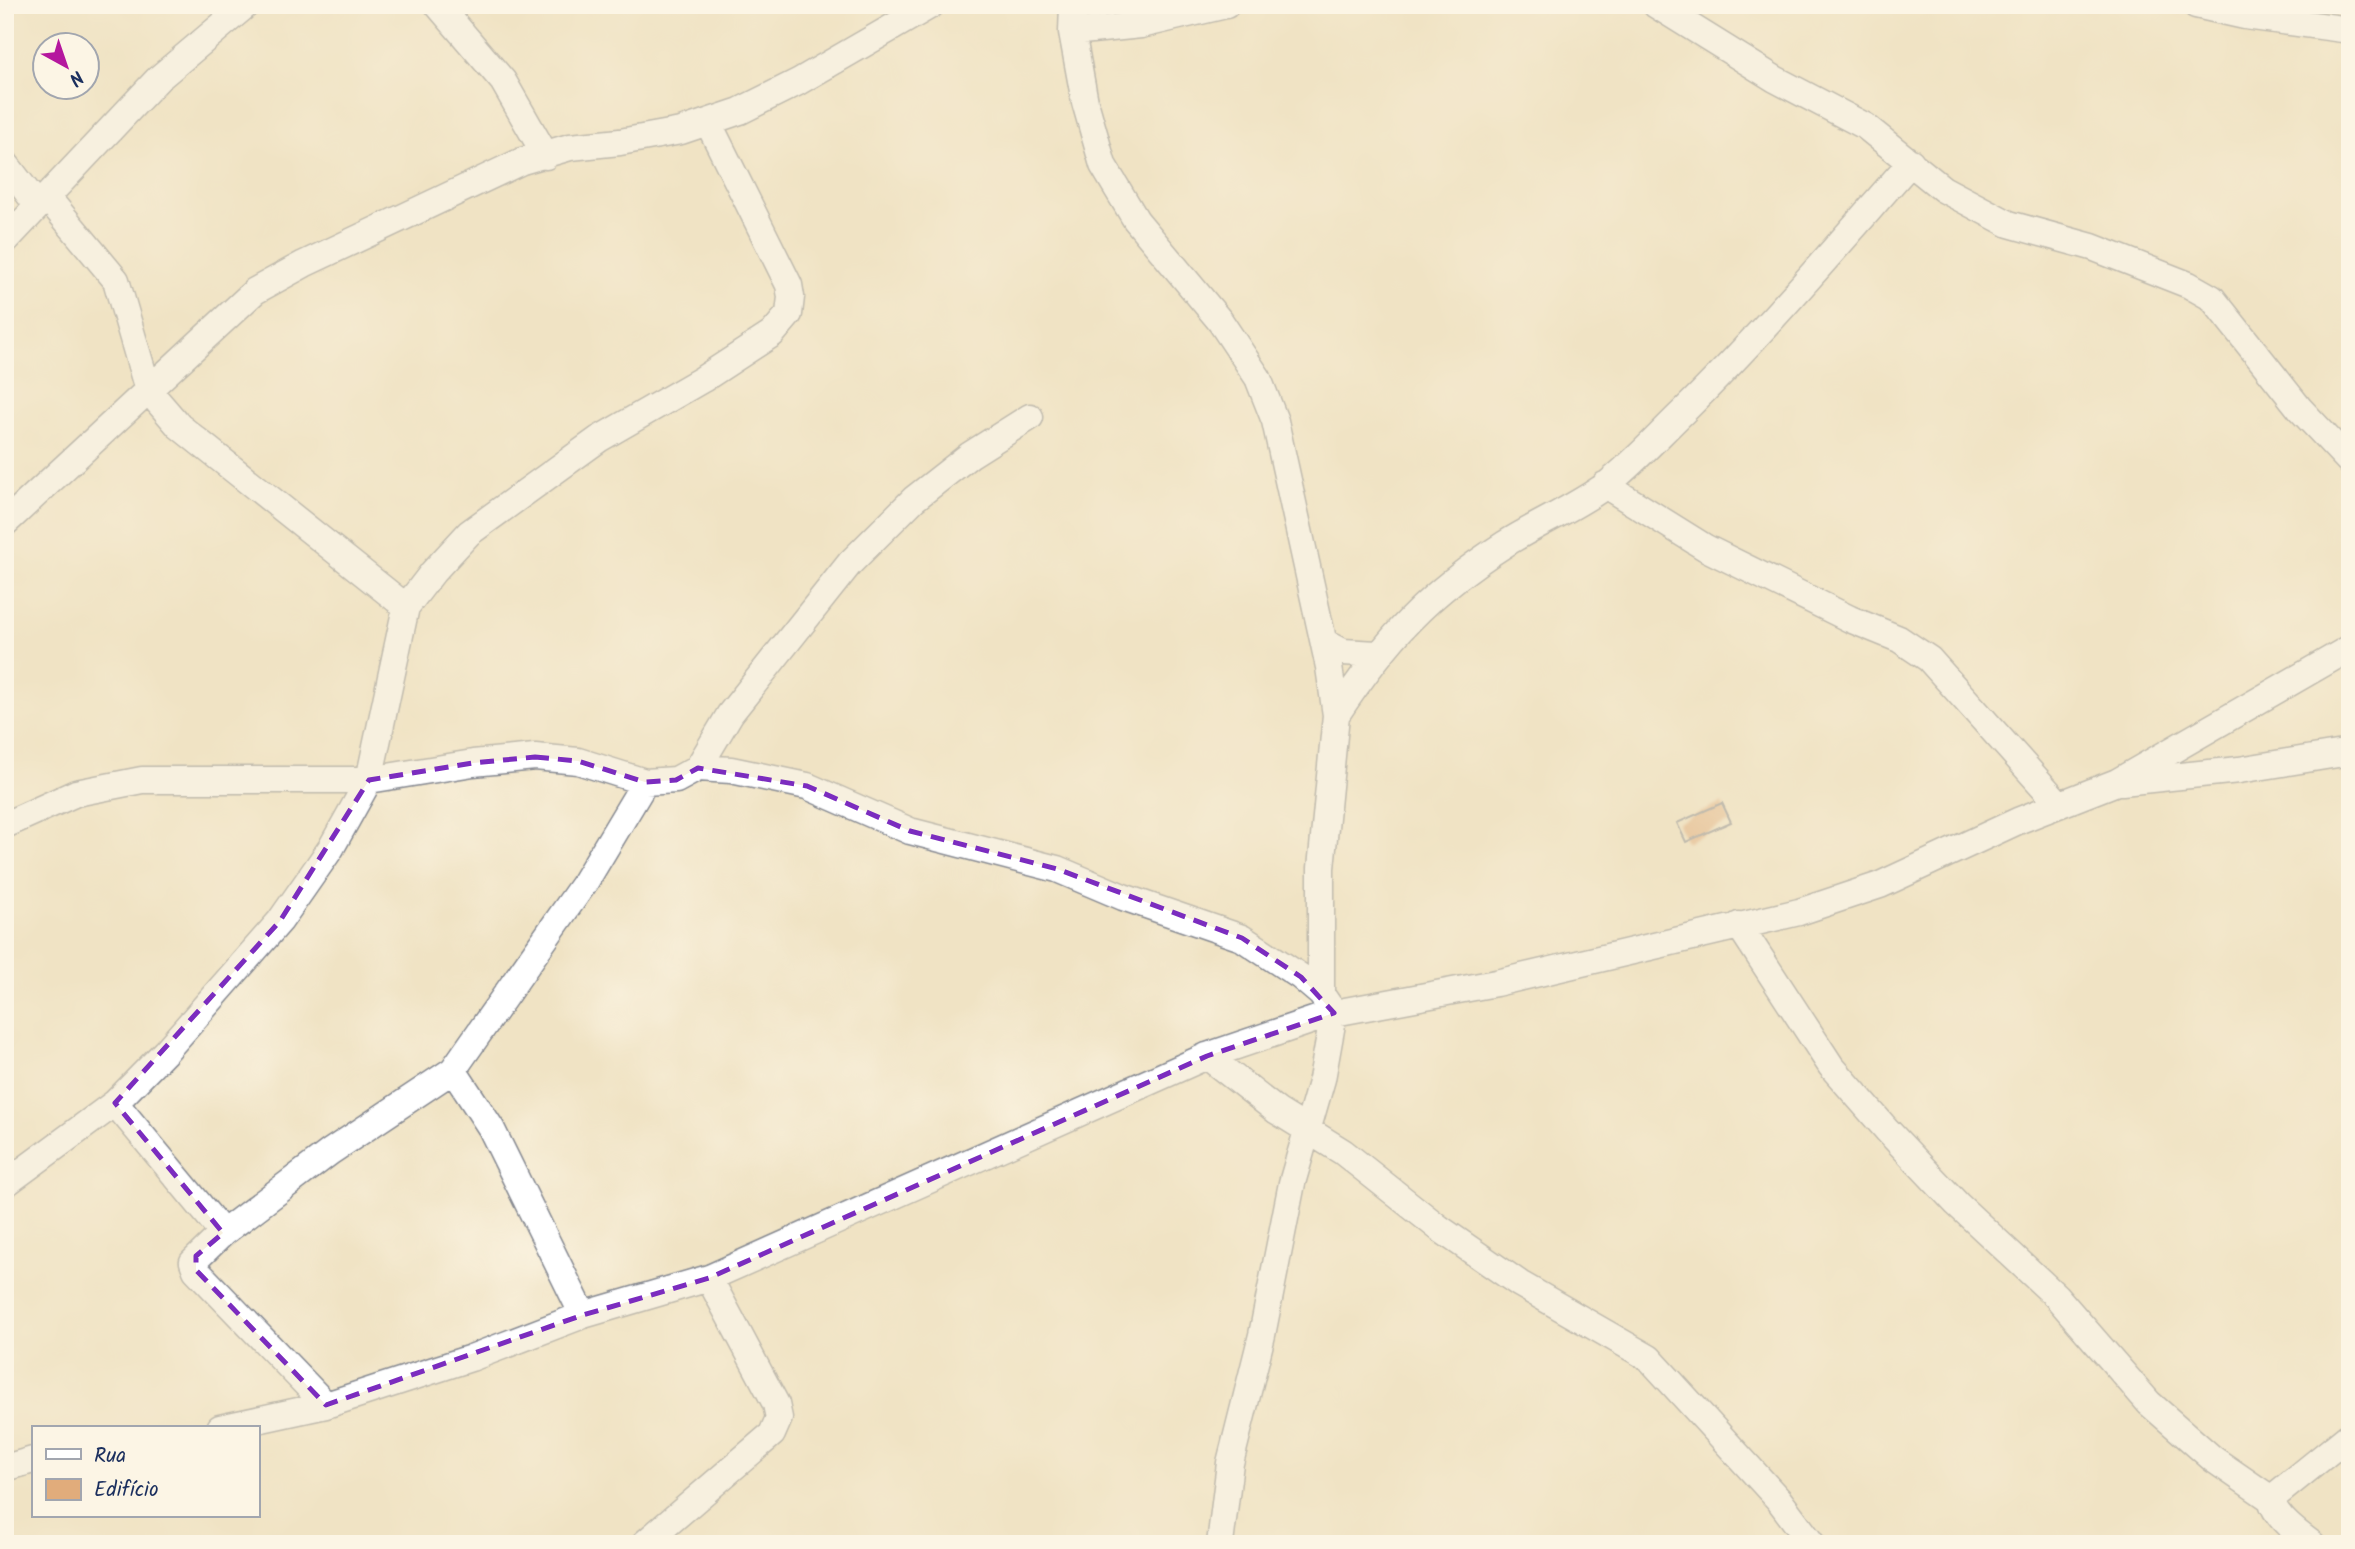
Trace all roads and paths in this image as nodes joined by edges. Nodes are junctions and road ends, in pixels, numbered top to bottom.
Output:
1 (246, 5) edge
2 (438, 5) edge
3 (1073, 5) edge
4 (1226, 5) edge
5 (1656, 5) edge
6 (2196, 5) edge
7 (913, 9) edge
8 (2350, 30) edge
9 (1072, 32) junction
10 (709, 124) junction
11 (546, 156) junction
12 (1911, 162) junction
13 (5, 163) edge
14 (42, 202) junction
15 (5, 241) edge
16 (148, 390) junction
17 (1030, 417) dead end
18 (2350, 462) edge
19 (1605, 485) junction
20 (5, 523) edge
21 (406, 607) junction
22 (1324, 642) junction
23 (2350, 648) edge
24 (1377, 654) junction
25 (1336, 715) junction
26 (2350, 752) edge
27 (698, 768) junction
28 (369, 780) junction
29 (645, 782) junction
30 (2117, 782) junction
31 (2059, 804) junction
32 (5, 825) edge
33 (1739, 925) junction
34 (1327, 1003) junction
35 (1207, 1056) junction
36 (453, 1070) junction
37 (115, 1103) junction
38 (1306, 1127) junction
39 (5, 1184) edge
40 (223, 1233) junction
41 (709, 1278) junction
42 (583, 1315) junction
43 (326, 1405) junction
44 (229, 1426) edge
45 (2350, 1435) edge
46 (32, 1460) edge
47 (5, 1468) edge
48 (2271, 1499) junction
49 (673, 1535) edge
50 (644, 1544) edge
51 (1220, 1544) edge
52 (1812, 1544) edge
53 (2312, 1544) edge

1 - 14 street
2 - 11 street
3 - 9 street
4 - 9 street
5 - 12 street
6 - 8 street
7 - 10 street
9 - 22 street
10 - 11 street
10 - 21 street
11 - 16 street
12 - 18 street
12 - 19 street
13 - 14 street
14 - 15 street
14 - 16 street
16 - 20 street
16 - 21 street
17 - 27 street
19 - 24 street
19 - 31 street
21 - 28 street
22 - 24 street
22 - 25 street
23 - 30 street
24 - 25 street
25 - 34 street
26 - 30 street
27 - 29 street
27 - 34 street
28 - 29 street
28 - 32 street
28 - 37 street
29 - 36 street
30 - 31 street
31 - 33 street
33 - 34 street
33 - 48 street
34 - 35 street
34 - 38 street
35 - 38 street
35 - 41 street
36 - 40 street
36 - 42 street
37 - 39 street
37 - 40 street
38 - 51 street
38 - 52 street
40 - 43 street
41 - 42 street
41 - 49 street
42 - 43 street
43 - 44 street
45 - 48 street
46 - 47 street
48 - 53 street
49 - 50 street

